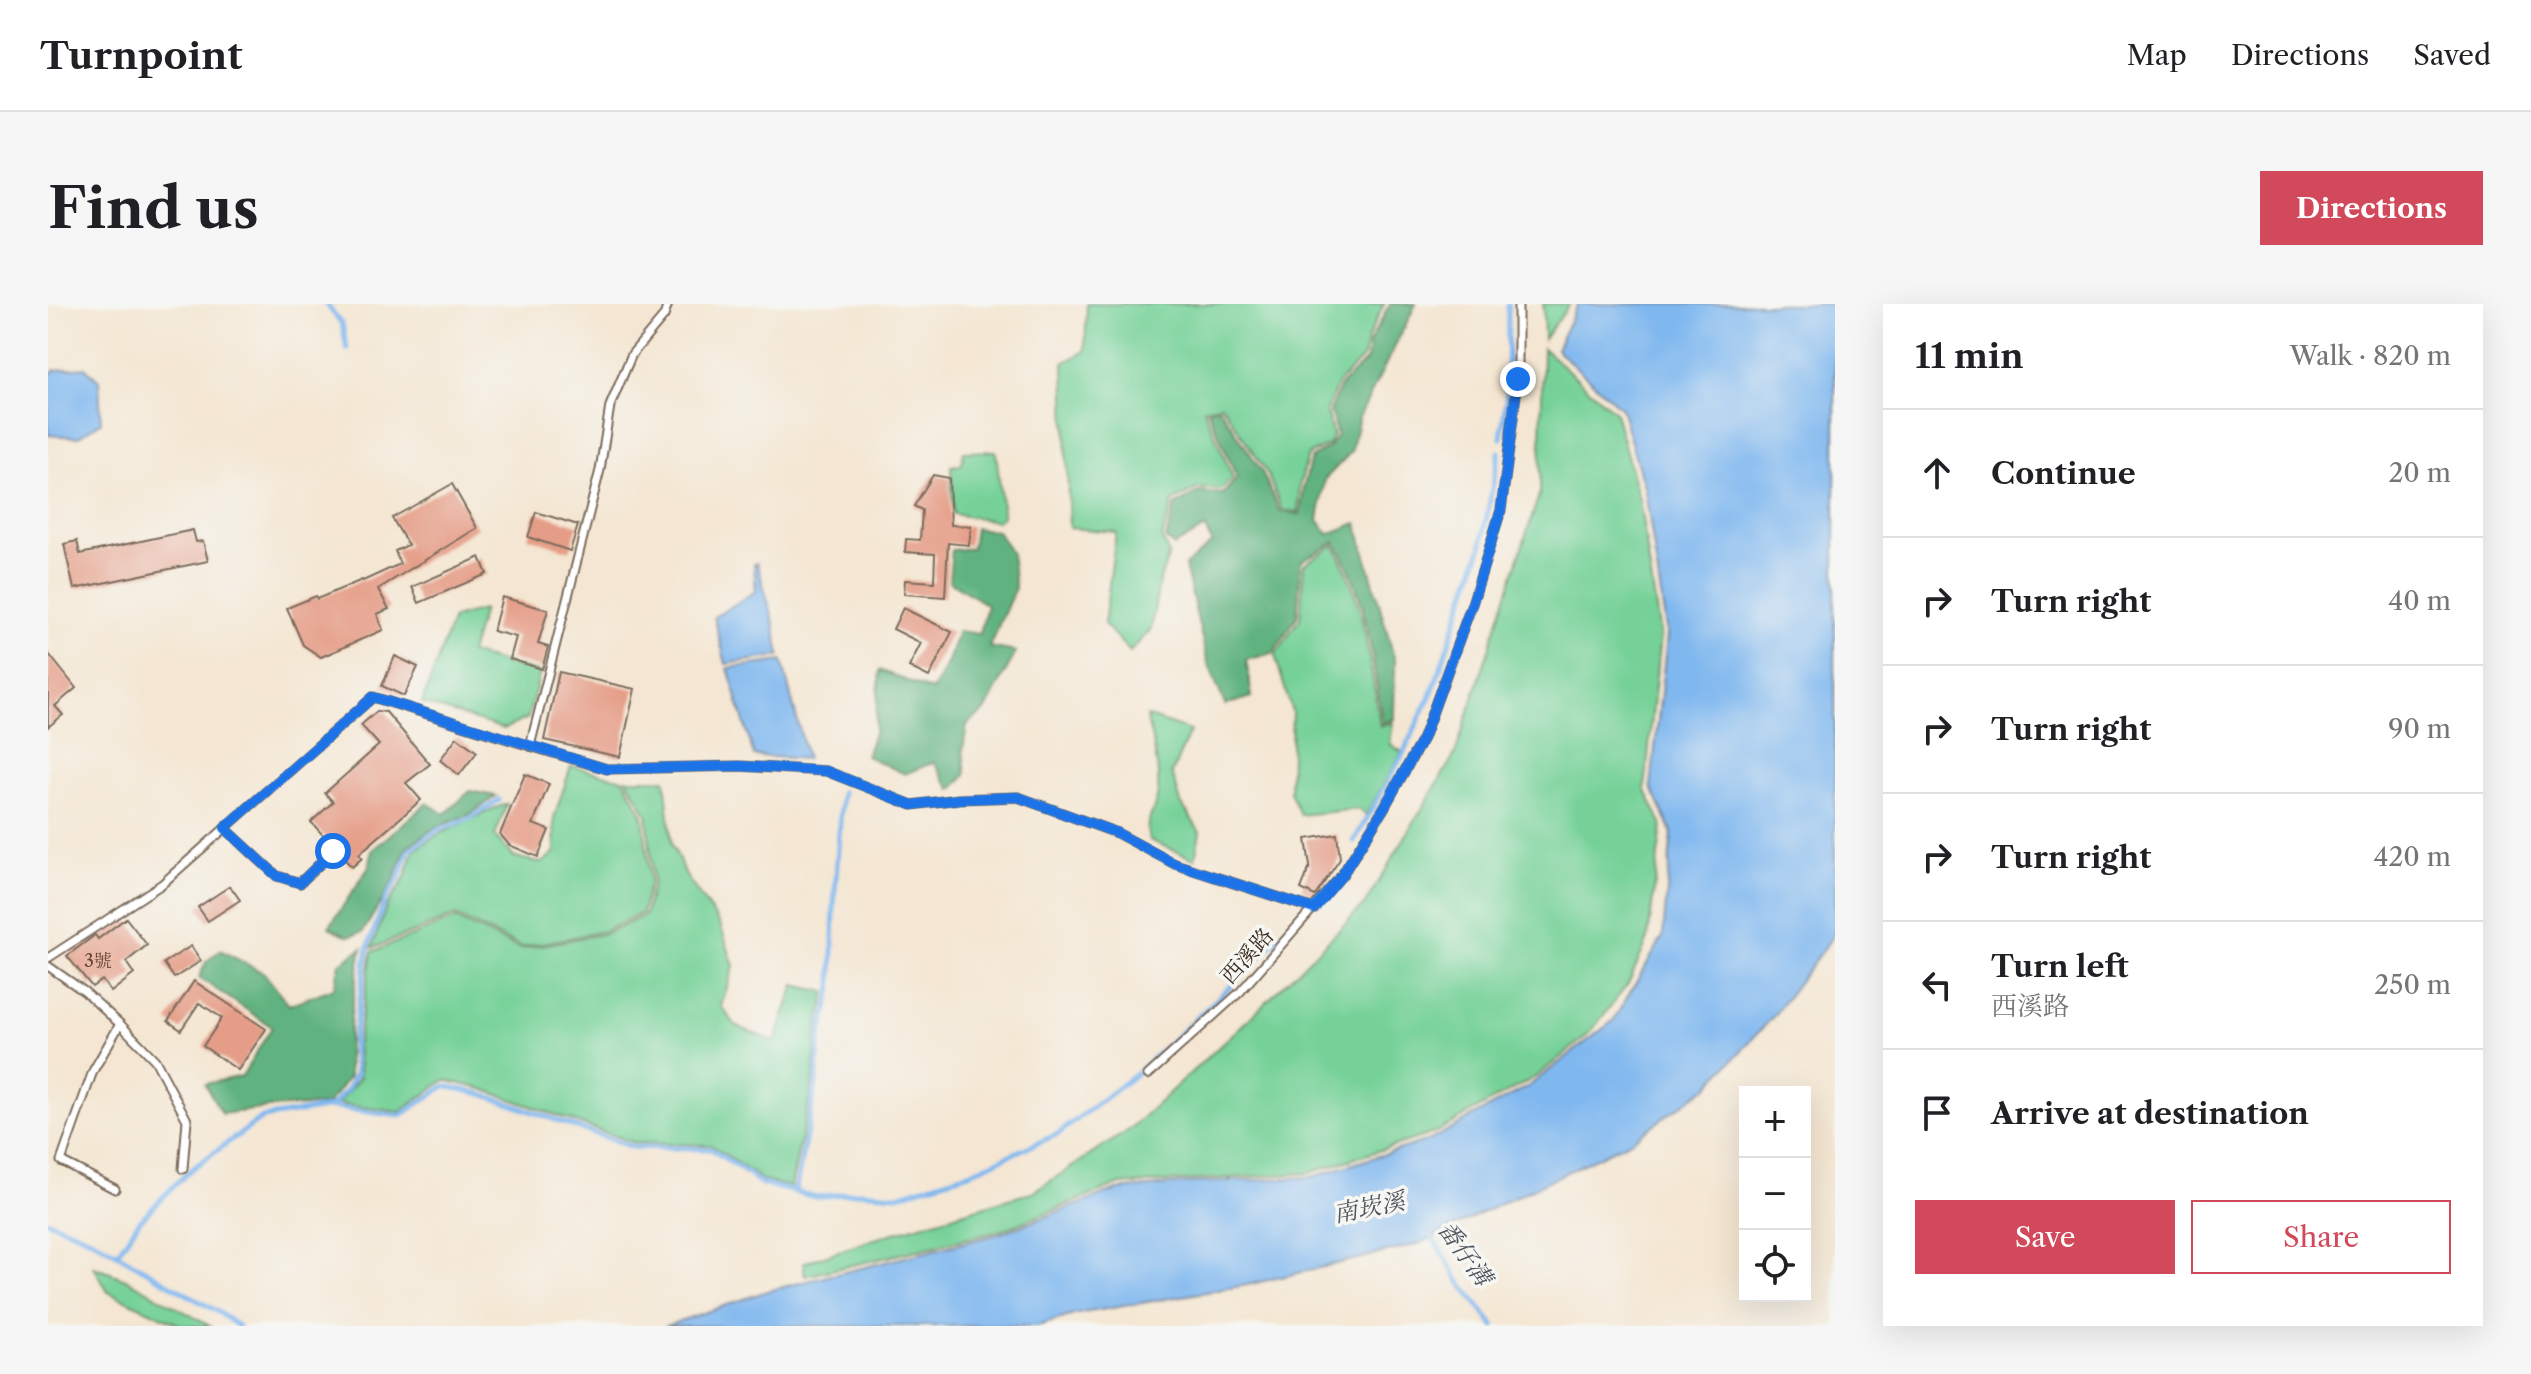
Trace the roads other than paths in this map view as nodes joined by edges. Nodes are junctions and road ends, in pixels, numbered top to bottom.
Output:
1 (668, 304) edge
2 (1518, 304) edge
3 (530, 746) junction
4 (225, 828) junction
5 (333, 851) dead end
6 (1314, 909) junction
7 (48, 958) edge
8 (48, 966) edge
9 (120, 1024) junction
10 (1148, 1075) dead end
11 (183, 1169) dead end
12 (115, 1189) dead end

1 - 3 lane
2 - 6 lane, 西溪路
3 - 4 lane
3 - 6 lane
4 - 5 lane
4 - 7 lane
6 - 10 lane, 西溪路
8 - 9 lane
9 - 11 lane
9 - 12 lane

